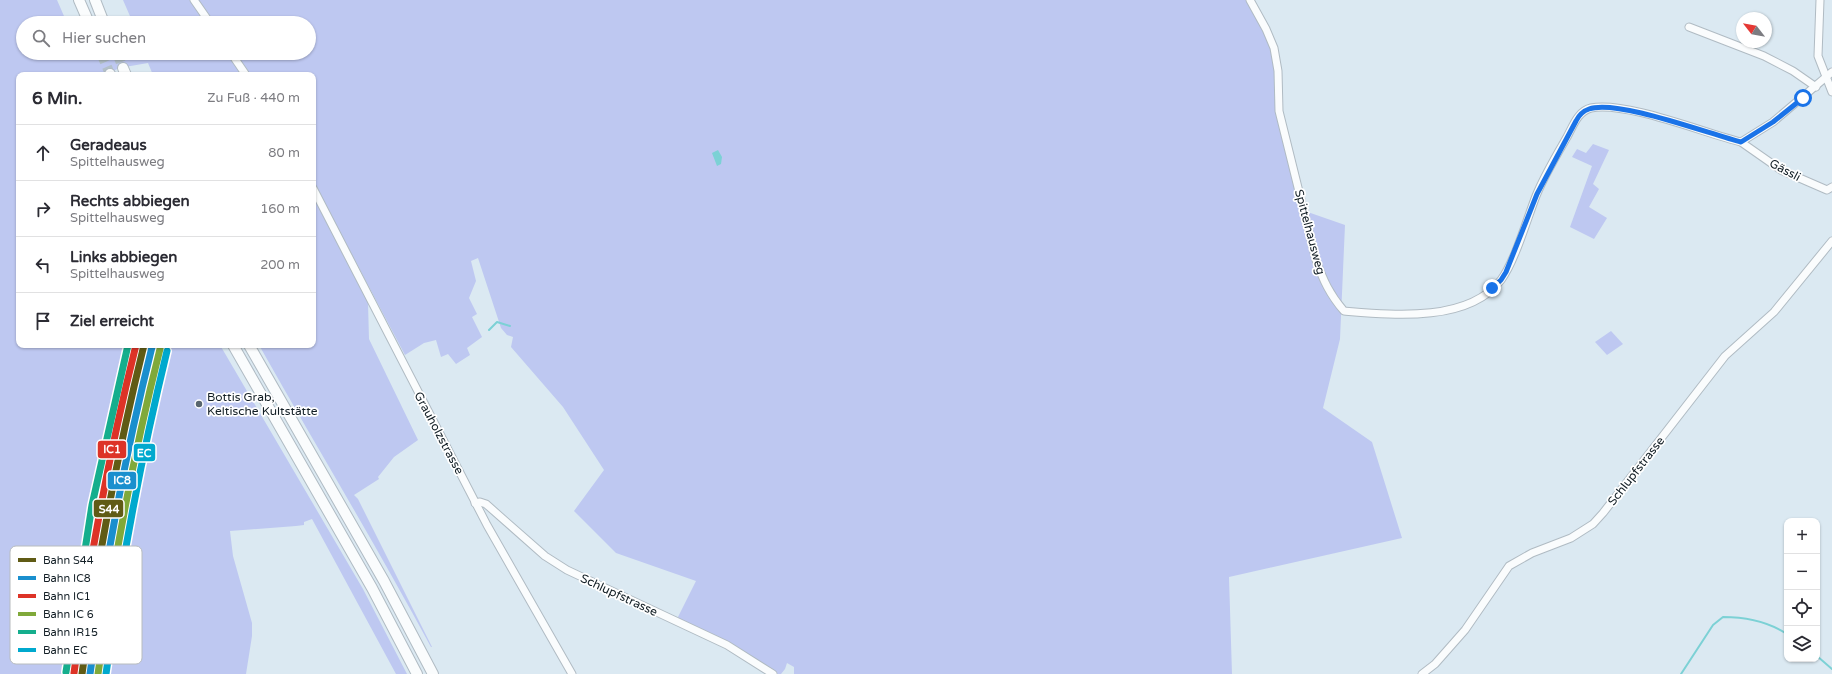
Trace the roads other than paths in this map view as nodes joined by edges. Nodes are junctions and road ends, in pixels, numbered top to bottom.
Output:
1 (79, 0) edge
2 (95, 0) edge
3 (194, 0) edge
4 (1250, 0) edge
5 (1820, 0) edge
6 (86, 16) edge
7 (101, 16) edge
8 (205, 16) edge
9 (1689, 26) dead end
10 (236, 60) edge
11 (244, 72) edge
12 (1832, 72) edge
13 (1826, 78) junction
14 (1816, 87) junction
15 (1832, 92) edge
16 (1741, 142) junction
17 (1832, 187) edge
18 (316, 194) edge
19 (1832, 241) edge
20 (235, 348) edge
21 (251, 348) edge
22 (475, 503) junction
23 (417, 674) edge
24 (433, 674) edge
25 (572, 674) edge
26 (773, 674) edge
27 (1422, 674) edge

1 - 6 highway
2 - 7 highway
3 - 8 street
4 - 16 street, Spittelhausweg
5 - 13 street
9 - 14 street
10 - 11 street
12 - 13 street
13 - 14 street
13 - 15 street
14 - 16 street
16 - 17 street, Gässli
18 - 22 street, Grauholzstrasse
19 - 27 street, Schlupfstrasse
20 - 23 highway
21 - 24 highway
22 - 25 street, Grauholzstrasse
22 - 26 street, Schlupfstrasse

